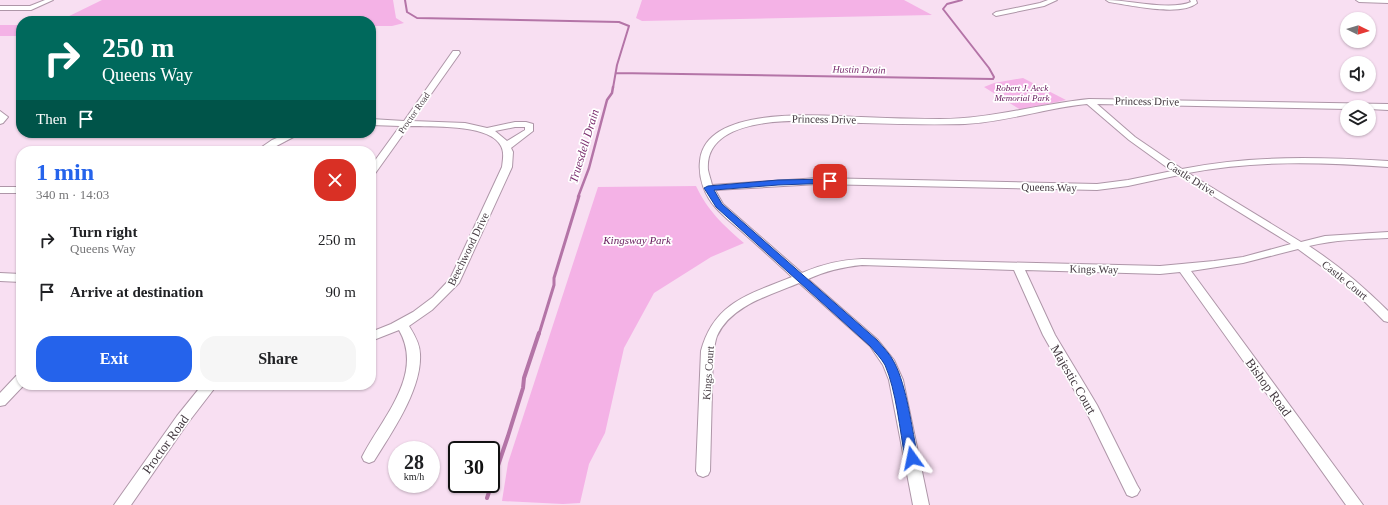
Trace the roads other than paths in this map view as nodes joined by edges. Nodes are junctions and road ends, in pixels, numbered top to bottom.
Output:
1 (50, 0) edge
2 (1054, 0) edge
3 (1109, 0) edge
4 (1194, 0) edge
5 (1359, 0) edge
6 (1388, 1) edge
7 (1032, 7) junction
8 (0, 8) edge
9 (1040, 10) dead end
10 (996, 14) dead end
11 (456, 53) dead end
12 (1089, 101) junction
13 (1388, 106) edge
14 (0, 114) edge
15 (0, 121) edge
16 (376, 122) edge
17 (406, 123) junction
18 (485, 130) junction
19 (285, 138) edge
20 (269, 146) edge
21 (507, 146) junction
22 (1388, 164) edge
23 (376, 166) edge
24 (1182, 172) junction
25 (708, 188) junction
26 (0, 190) edge
27 (16, 190) edge
28 (1388, 235) edge
29 (1299, 245) junction
30 (1018, 267) junction
31 (1184, 269) junction
32 (0, 277) edge
33 (16, 278) edge
34 (799, 278) junction
35 (1388, 318) edge
36 (402, 325) junction
37 (376, 335) edge
38 (16, 385) edge
39 (206, 390) edge
40 (0, 402) edge
41 (369, 457) dead end
42 (703, 471) dead end
43 (1132, 490) dead end
44 (122, 505) edge
45 (921, 505) edge
46 (1355, 505) edge

1 - 8 street
2 - 7 street
3 - 4 street
5 - 6 street
7 - 9 street
7 - 10 street
11 - 17 street, Proctor Road
12 - 13 street, Princess Drive
12 - 24 street, Castle Drive
12 - 25 street, Princess Drive
14 - 15 street
16 - 17 street
17 - 18 street
17 - 23 street, Proctor Road
18 - 21 street
18 - 21 street
19 - 20 street
21 - 36 street, Beechwood Drive
22 - 24 street, Queens Way
24 - 25 street, Queens Way
24 - 29 street, Castle Drive
25 - 34 street, Princess Drive
26 - 27 street
28 - 29 street, Kings Way
29 - 31 street, Kings Way
29 - 35 street, Castle Court
30 - 31 street, Kings Way
30 - 34 street, Kings Way
30 - 43 street, Majestic Court
31 - 46 street, Bishop Road
32 - 33 street
34 - 42 street, Kings Court
34 - 45 street, Princess Drive
36 - 37 street, Beechwood Drive
36 - 41 street
38 - 40 street
39 - 44 street, Proctor Road

